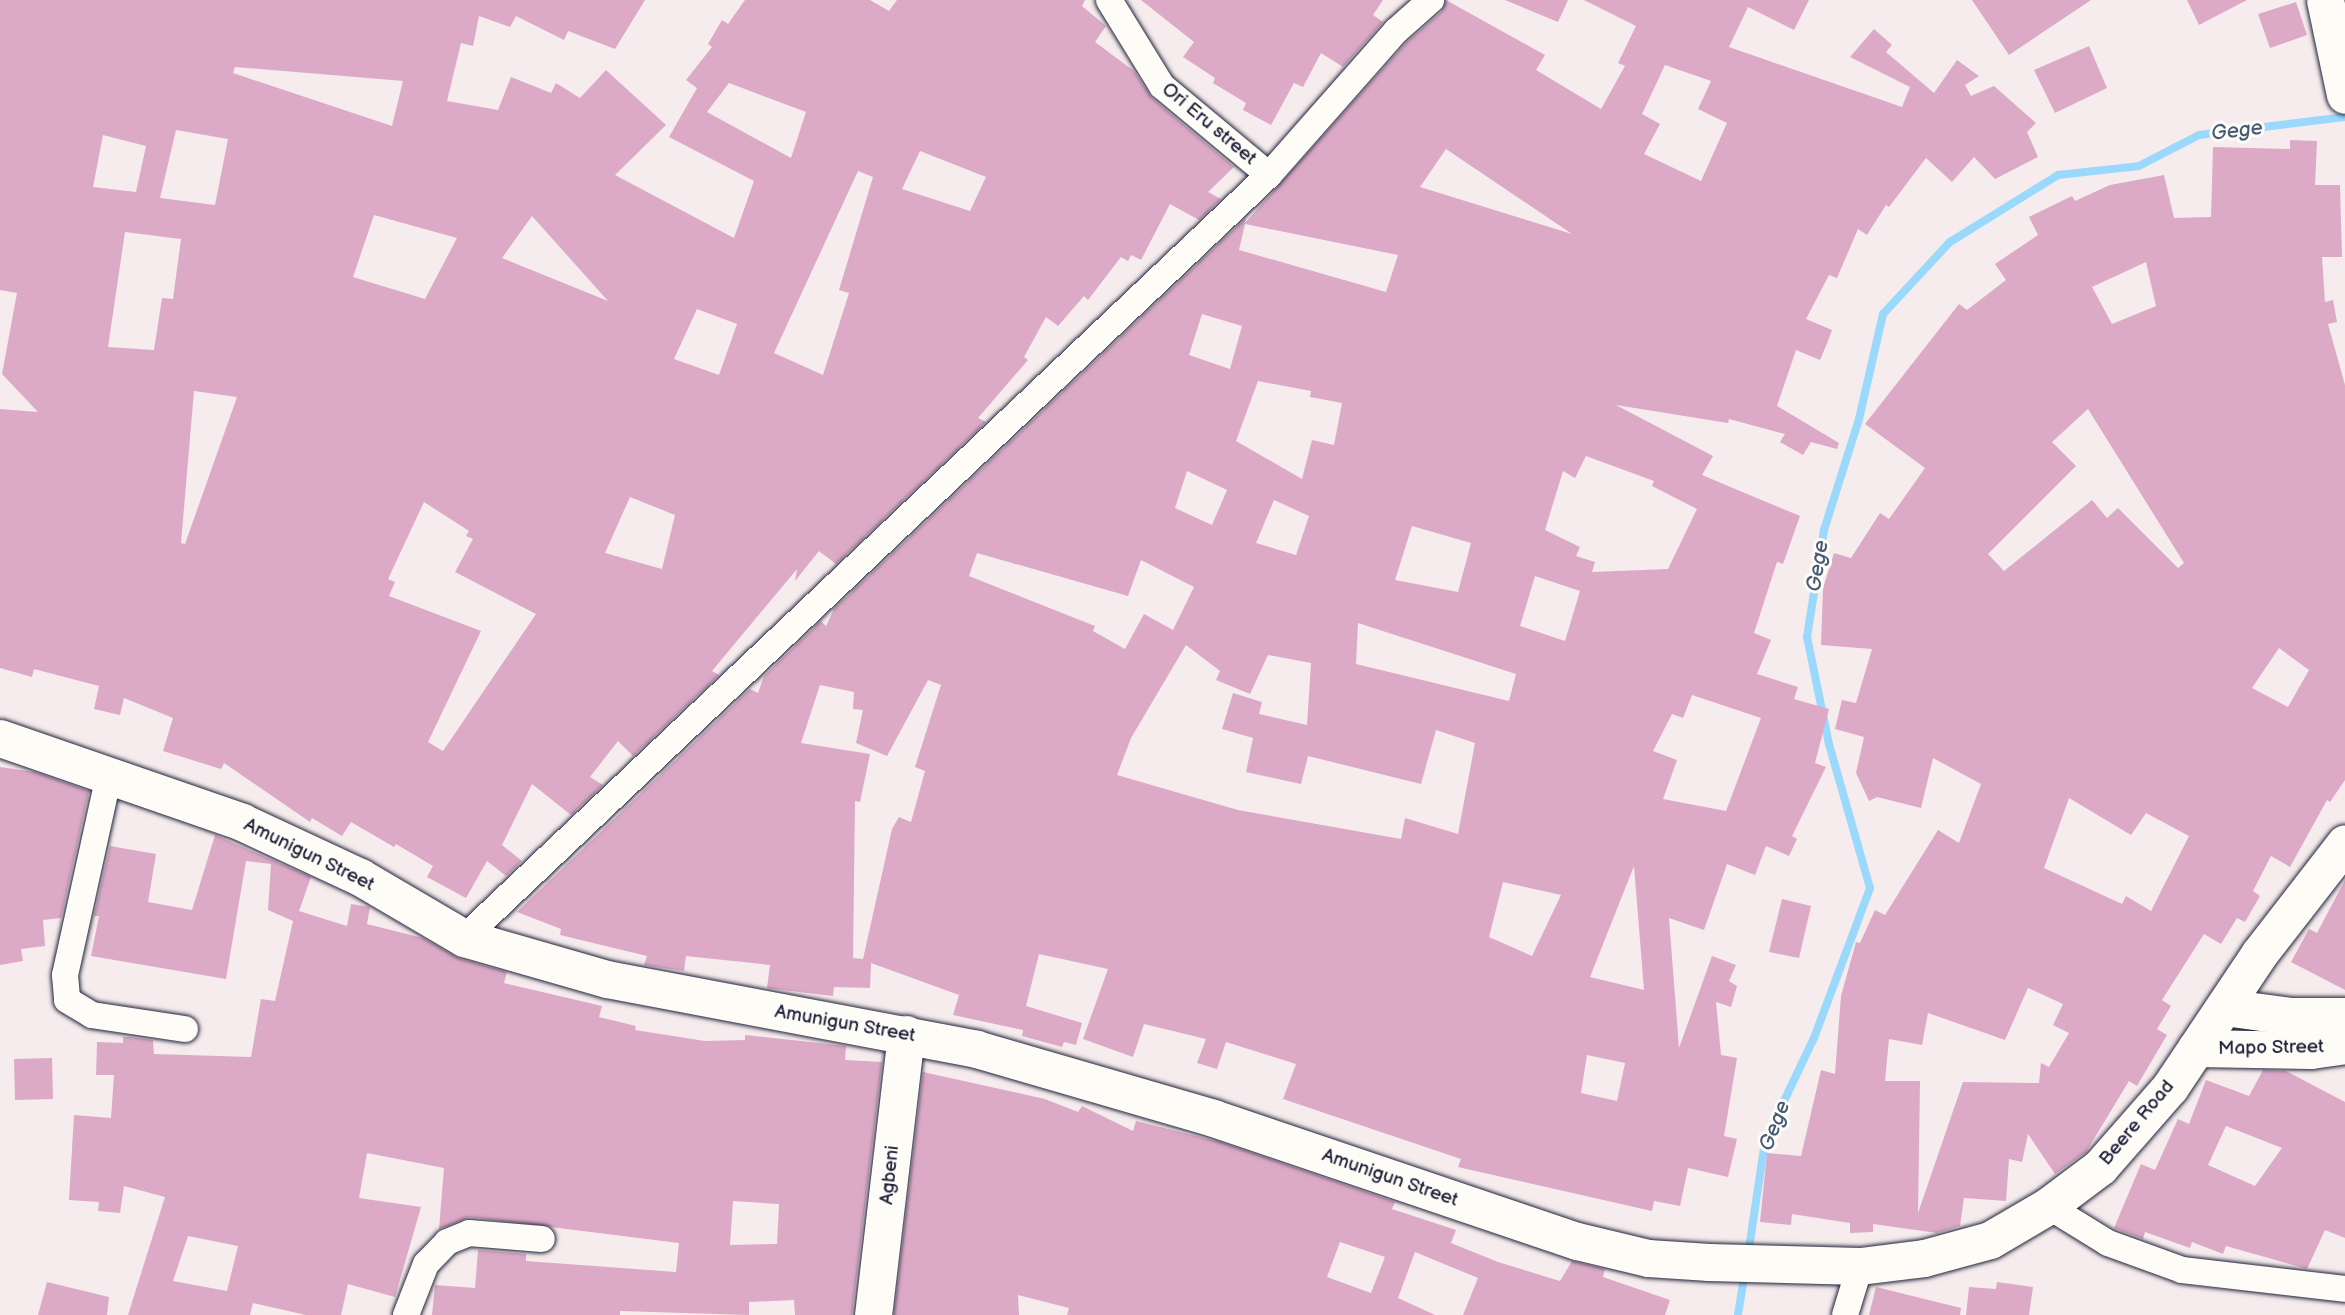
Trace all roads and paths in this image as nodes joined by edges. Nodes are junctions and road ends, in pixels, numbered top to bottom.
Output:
1 (1109, 0) edge
2 (1431, 0) edge
3 (2325, 0) edge
4 (2340, 41) edge
5 (2345, 95) edge
6 (1269, 175) junction
7 (0, 738) edge
8 (108, 775) junction
9 (2345, 843) edge
10 (464, 938) junction
11 (2224, 1007) junction
12 (2345, 1016) edge
13 (186, 1029) dead end
14 (906, 1034) junction
15 (2345, 1045) edge
16 (2196, 1048) junction
17 (2048, 1206) junction
18 (542, 1239) dead end
19 (1709, 1262) joint
20 (1860, 1266) junction
21 (2345, 1289) edge
22 (406, 1315) edge
23 (873, 1315) edge
24 (1845, 1315) edge

1 - 6 street, Ori Eru street
2 - 6 street
3 - 4 main road
4 - 5 main road
6 - 10 street
7 - 8 main road, Amunigun Street
8 - 10 main road, Amunigun Street
8 - 13 street
9 - 11 main road, Beere Road
10 - 14 main road, Amunigun Street
11 - 12 main road, Mapo Street
11 - 16 main road, Beere Road
14 - 19 main road, Amunigun Street
14 - 23 main road, Agbeni
15 - 16 main road, Mapo Street
16 - 17 main road, Beere Road
17 - 20 main road, Beere Road
17 - 21 street
18 - 22 street
19 - 20 main road, Beere Road
20 - 24 street

